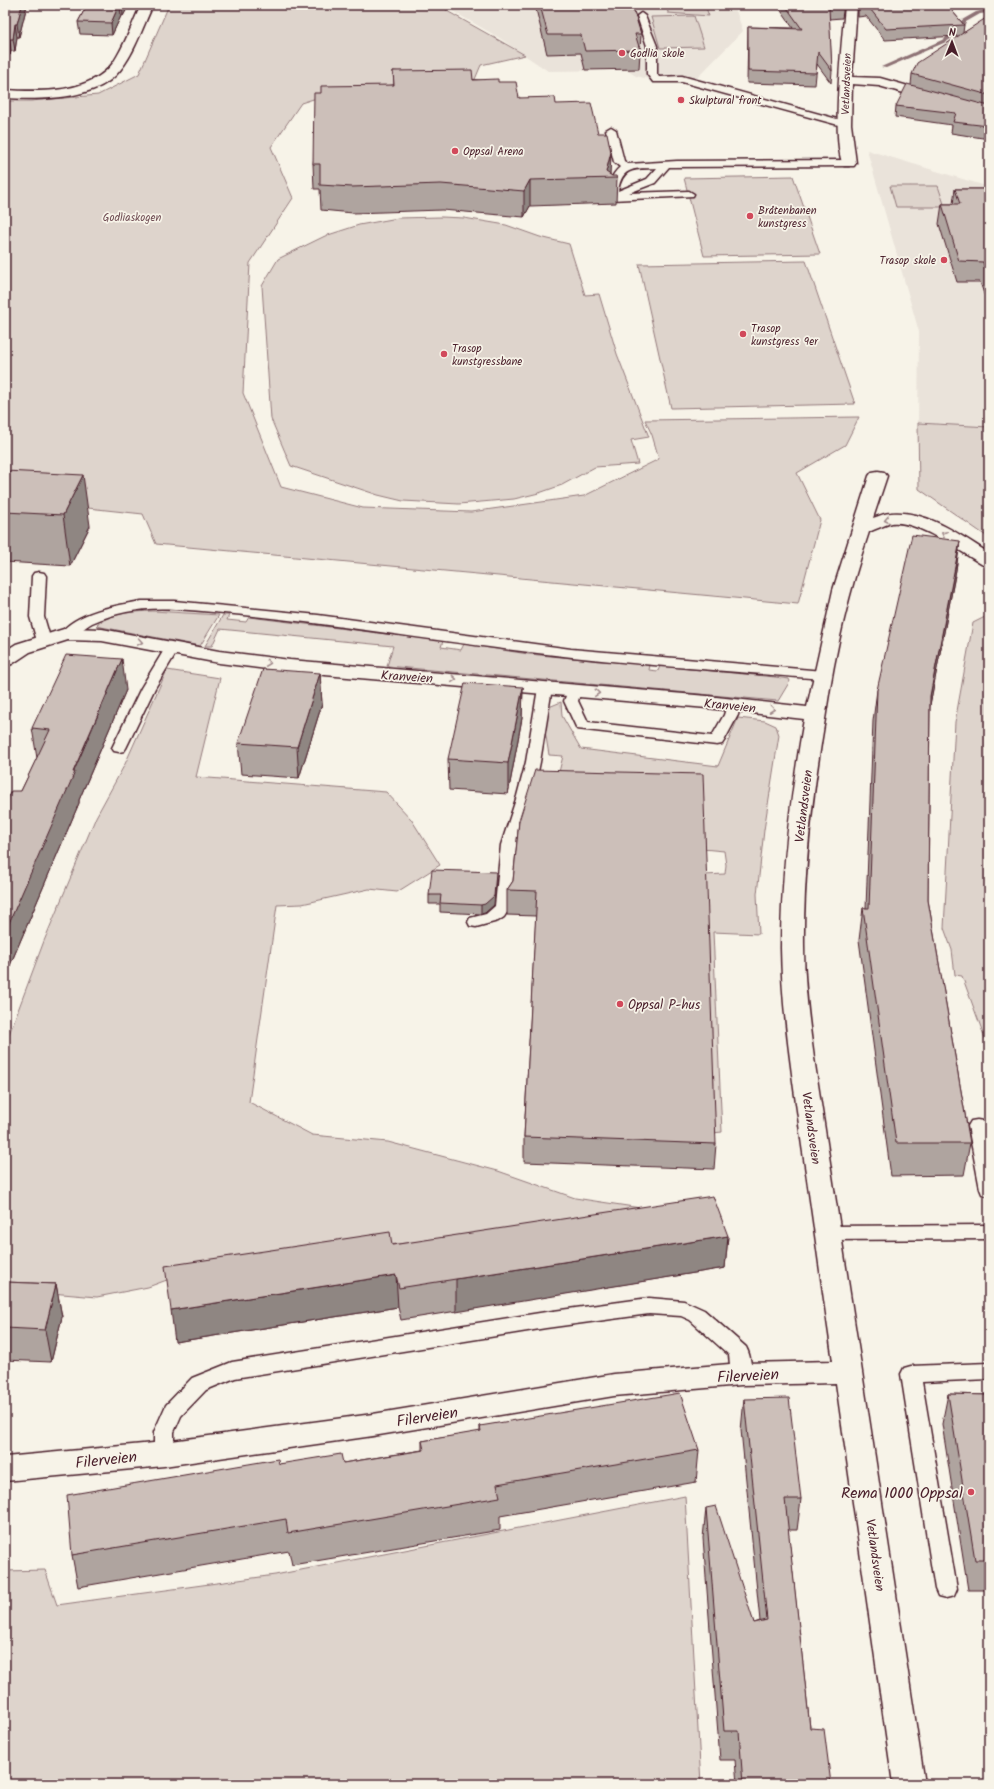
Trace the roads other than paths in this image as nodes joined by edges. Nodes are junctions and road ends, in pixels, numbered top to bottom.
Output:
1 (147, 5) edge
2 (851, 5) edge
3 (641, 16) dead end
4 (846, 80) junction
5 (5, 94) edge
6 (989, 113) edge
7 (845, 124) junction
8 (611, 130) dead end
9 (848, 163) joint
10 (666, 165) junction
11 (626, 167) junction
12 (689, 194) dead end
13 (612, 197) junction
14 (878, 476) dead end
15 (862, 528) junction
16 (989, 561) edge
17 (39, 576) dead end
18 (67, 634) junction
19 (44, 641) junction
20 (172, 648) junction
21 (5, 660) edge
22 (823, 675) junction
23 (545, 688) junction
24 (574, 691) junction
25 (733, 705) junction
26 (816, 714) junction
27 (119, 748) dead end
28 (476, 922) dead end
29 (977, 1126) dead end
30 (989, 1189) edge
31 (826, 1232) junction
32 (989, 1232) edge
33 (989, 1371) edge
34 (848, 1372) junction
35 (741, 1374) junction
36 (164, 1454) junction
37 (5, 1469) edge
38 (946, 1589) dead end
39 (909, 1784) edge

1 - 5 street
2 - 4 street, Vetlandsveien
3 - 7 lane
4 - 6 street
4 - 7 street, Vetlandsveien
7 - 9 street, Vetlandsveien
8 - 11 lane
9 - 10 lane
10 - 11 lane
10 - 13 lane
11 - 13 lane
12 - 13 lane
14 - 15 street, Vetlandsveien
16 -> 15 street
15 - 22 street, Vetlandsveien
17 - 19 lane
18 - 19 street, Kranveien
18 -> 20 street, Kranveien
18 - 22 lane
19 - 21 street, Kranveien
20 -> 23 street, Kranveien
20 - 27 lane
22 - 26 street, Vetlandsveien
23 - 24 street, Kranveien
23 - 28 lane
24 -> 25 street, Kranveien
24 - 25 lane
25 -> 26 street, Kranveien
26 - 31 street, Vetlandsveien
29 - 30 lane
31 - 32 lane
31 - 34 street, Vetlandsveien
33 - 38 lane
34 - 35 street, Filerveien
34 - 39 street, Vetlandsveien
35 - 36 street, Filerveien
35 - 36 lane
36 - 37 street, Filerveien

